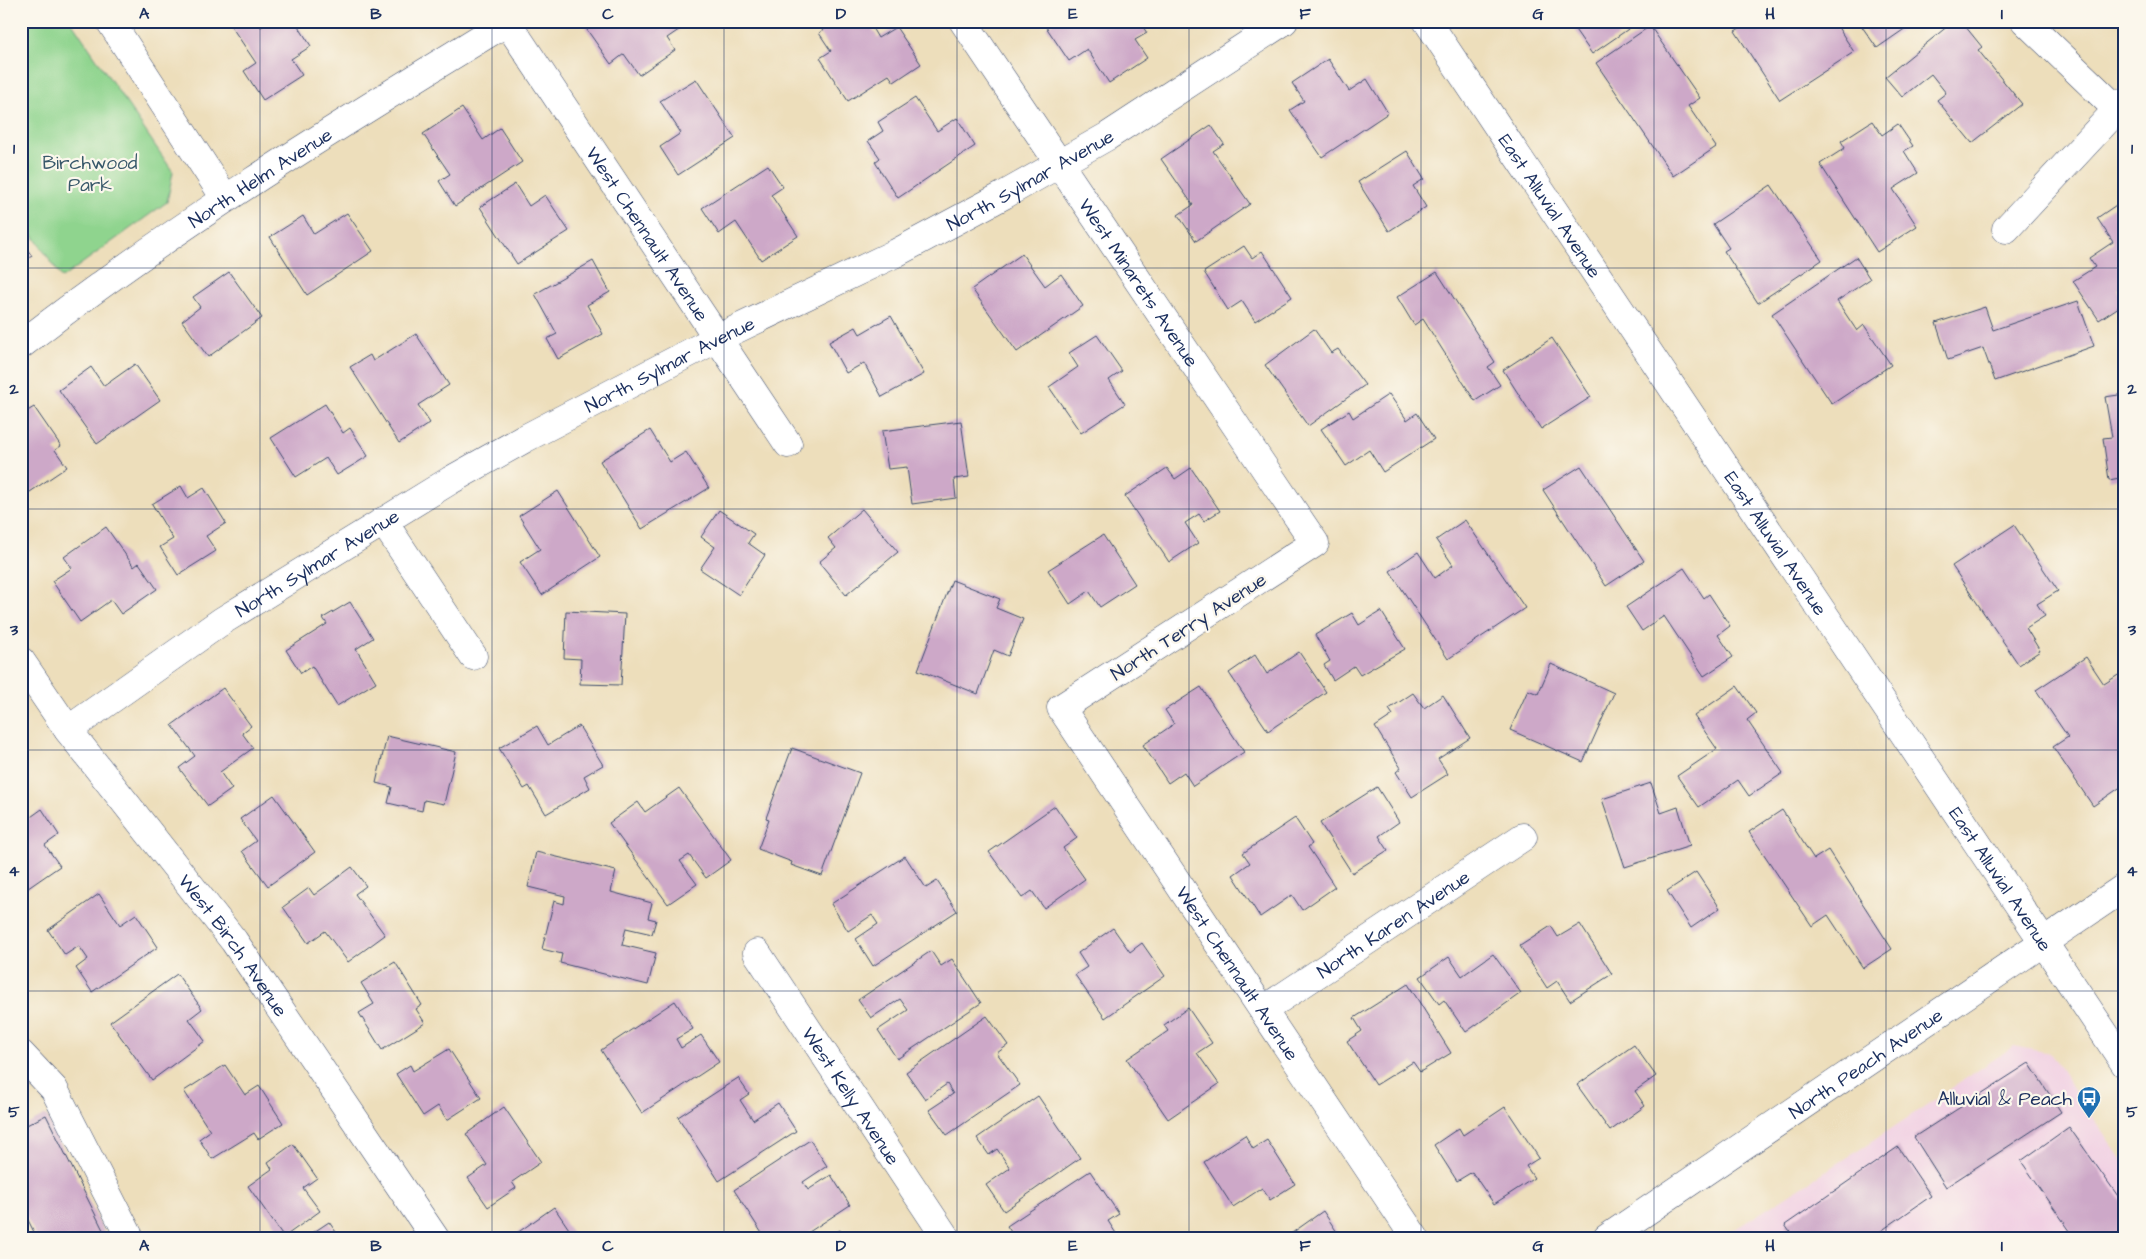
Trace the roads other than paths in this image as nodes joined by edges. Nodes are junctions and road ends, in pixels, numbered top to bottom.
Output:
1 (110, 21) edge
2 (963, 21) edge
3 (1284, 21) edge
4 (1426, 21) edge
5 (2025, 21) edge
6 (506, 22) edge
7 (2122, 110) edge
8 (1059, 164) junction
9 (225, 198) junction
10 (2006, 229) dead end
11 (718, 338) junction
12 (21, 345) edge
13 (788, 444) dead end
14 (383, 521) junction
15 (1315, 544) joint
16 (473, 656) dead end
17 (21, 661) edge
18 (1061, 708) joint
19 (68, 730) junction
20 (1523, 837) dead end
21 (2125, 887) edge
22 (2042, 942) junction
23 (758, 953) dead end
24 (1263, 1010) junction
25 (21, 1054) edge
26 (2125, 1064) edge
27 (130, 1238) edge
28 (435, 1238) edge
29 (946, 1238) edge
30 (1415, 1238) edge
31 (1607, 1238) edge

1 - 9 street
2 - 8 street, West Minarets Avenue
3 - 8 street, North Sylmar Avenue
4 - 22 street, East Alluvial Avenue
5 - 7 street
6 - 9 street, North Helm Avenue
6 - 11 street, West Chennault Avenue
7 - 10 street
8 - 11 street, North Sylmar Avenue
8 - 15 street, West Minarets Avenue
9 - 12 street, North Helm Avenue
11 - 13 street, West Chennault Avenue
11 - 14 street, North Sylmar Avenue
14 - 16 street
14 - 19 street, North Sylmar Avenue
15 - 18 street, North Terry Avenue
17 - 19 street, West Birch Avenue
18 - 24 street, West Chennault Avenue
19 - 28 street, West Birch Avenue
20 - 24 street, North Karen Avenue
21 - 22 street, North Peach Avenue
22 - 26 street, East Alluvial Avenue
22 - 31 street, North Peach Avenue
23 - 29 street, West Kelly Avenue
24 - 30 street, West Chennault Avenue
25 - 27 street

